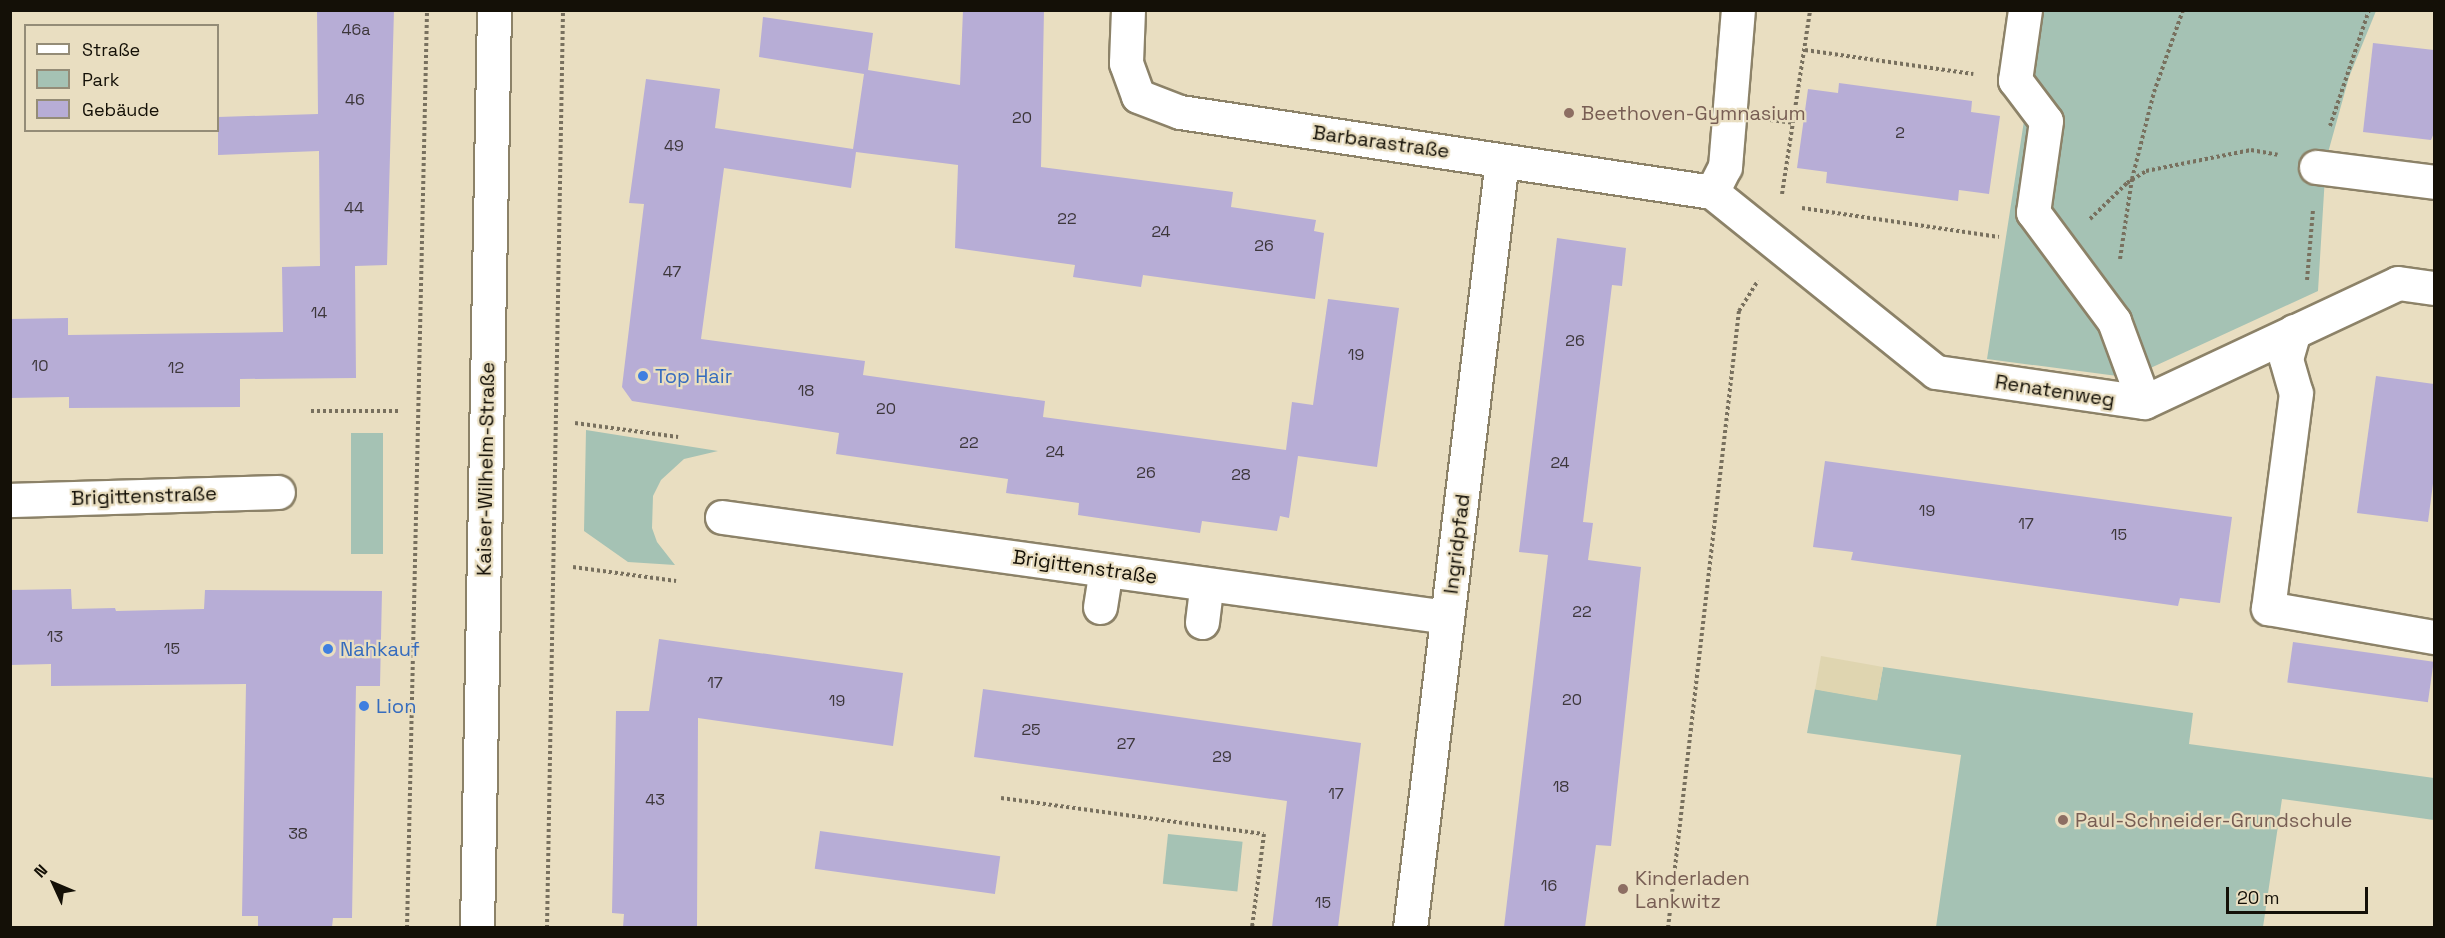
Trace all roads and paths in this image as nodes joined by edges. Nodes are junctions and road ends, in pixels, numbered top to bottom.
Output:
1 (427, 10) edge
2 (494, 10) edge
3 (563, 10) edge
4 (1128, 10) edge
5 (1738, 10) edge
6 (1810, 10) edge
7 (2025, 10) edge
8 (2183, 10) edge
9 (1805, 50) junction
10 (2015, 80) junction
11 (1762, 120) dead end
12 (1793, 123) junction
13 (1502, 160) junction
14 (2316, 167) dead end
15 (2434, 182) edge
16 (1712, 192) junction
17 (1780, 205) dead end
18 (1763, 274) dead end
19 (2434, 288) edge
20 (2114, 321) junction
21 (2294, 331) junction
22 (2144, 402) junction
23 (311, 411) dead end
24 (400, 411) dead end
25 (575, 423) dead end
26 (678, 437) dead end
27 (278, 492) dead end
28 (10, 500) edge
29 (722, 517) dead end
30 (573, 567) dead end
31 (1106, 570) junction
32 (676, 581) dead end
33 (1207, 584) junction
34 (1100, 607) dead end
35 (1448, 617) junction
36 (1202, 622) dead end
37 (2434, 637) edge
38 (1001, 798) dead end
39 (407, 927) edge
40 (477, 927) edge
41 (548, 927) edge
42 (1252, 927) edge
43 (1410, 927) edge
44 (1668, 927) edge

1 - 39 path
2 - 40 street, Kaiser-Wilhelm-Straße
3 - 41 path
4 - 13 street, Barbarastraße
5 - 16 street
6 - 9 path
7 - 10 street
8 - 20 path
9 - 10 path
9 - 12 path
10 - 20 street
11 - 12 path
12 - 17 path
13 - 16 street, Barbarastraße
13 - 35 street, Ingridpfad
14 - 15 street
16 - 22 street, Renatenweg
18 - 44 path
19 - 21 street, Renatenweg
20 - 22 street
21 - 22 street, Renatenweg
21 - 37 street
23 - 24 path
25 - 26 path
27 - 28 street, Brigittenstraße
29 - 31 street, Brigittenstraße
30 - 32 path
31 - 33 street, Brigittenstraße
31 - 34 street
33 - 35 street, Brigittenstraße
33 - 36 street
35 - 43 street, Ingridpfad
38 - 42 path

